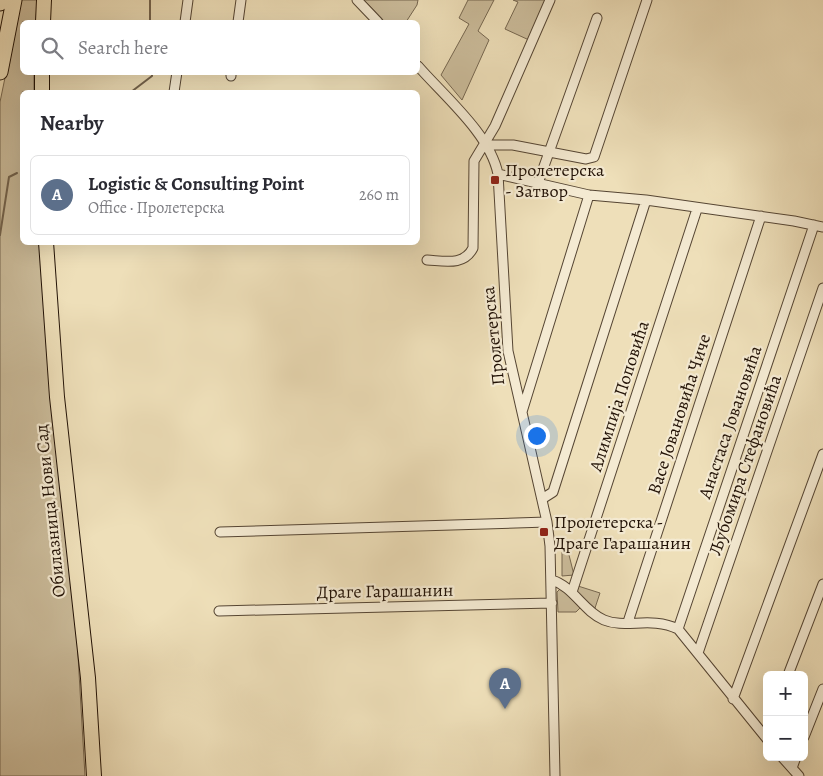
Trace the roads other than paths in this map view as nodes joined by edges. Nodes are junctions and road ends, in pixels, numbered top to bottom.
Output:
1 (14, 0) edge
2 (44, 0) edge
3 (188, 0) edge
4 (242, 0) edge
5 (357, 0) edge
6 (550, 0) edge
7 (647, 0) edge
8 (597, 18) dead end
9 (43, 20) edge
10 (185, 20) edge
11 (238, 20) edge
12 (376, 20) edge
13 (420, 68) edge
14 (0, 72) edge
15 (42, 75) edge
16 (177, 75) edge
17 (42, 90) edge
18 (174, 90) edge
19 (485, 145) junction
20 (549, 151) junction
21 (498, 174) junction
22 (538, 184) junction
23 (589, 195) junction
24 (646, 200) junction
25 (697, 209) junction
26 (761, 216) junction
27 (818, 226) edge
28 (46, 245) edge
29 (427, 260) dead end
30 (823, 288) edge
31 (522, 414) junction
32 (823, 454) edge
33 (542, 499) junction
34 (547, 522) junction
35 (220, 532) dead end
36 (552, 580) junction
37 (823, 584) edge
38 (572, 592) junction
39 (552, 603) junction
40 (219, 611) dead end
41 (628, 622) junction
42 (678, 629) junction
43 (698, 653) junction
44 (790, 671) edge
45 (823, 689) edge
46 (733, 699) junction
47 (808, 727) edge
48 (763, 732) edge
49 (786, 761) edge
50 (795, 761) edge
51 (792, 768) junction
52 (94, 776) edge
53 (555, 776) edge
54 (799, 776) edge

1 - 14 highway
2 - 9 main road
3 - 10 street
4 - 11 street
5 - 12 street
6 - 19 street
7 - 20 street
8 - 20 street
13 - 19 street, Пролетерска
15 - 17 main road
16 - 18 street
19 - 20 street
19 - 21 street, Пролетерска
19 - 29 street
20 - 22 street
21 - 22 street
21 - 31 street, Пролетерска
22 - 23 street
23 - 24 street
23 - 31 street
24 - 25 street
24 - 33 street
25 - 26 street
25 - 38 street, Алимпија Поповића
26 - 27 street
26 - 41 street, Васе Јовановића Чиче
27 - 42 street, Анастаса Јовановића
28 - 52 main road, Обилазница Нови Сад
30 - 43 street, Љубомира Стефановића
31 - 33 street, Пролетерска
32 - 46 street
33 - 34 street, Пролетерска
34 - 35 street
34 - 36 street, Пролетерска
36 - 38 street
36 - 39 street, Пролетерска
37 - 44 street
38 - 41 street
39 - 40 street, Драге Гарашанин
39 - 53 street, Пролетерска
41 - 42 street
42 - 43 street
43 - 46 street
45 - 47 street
46 - 48 street
49 - 51 street
50 - 51 street
51 - 54 street

